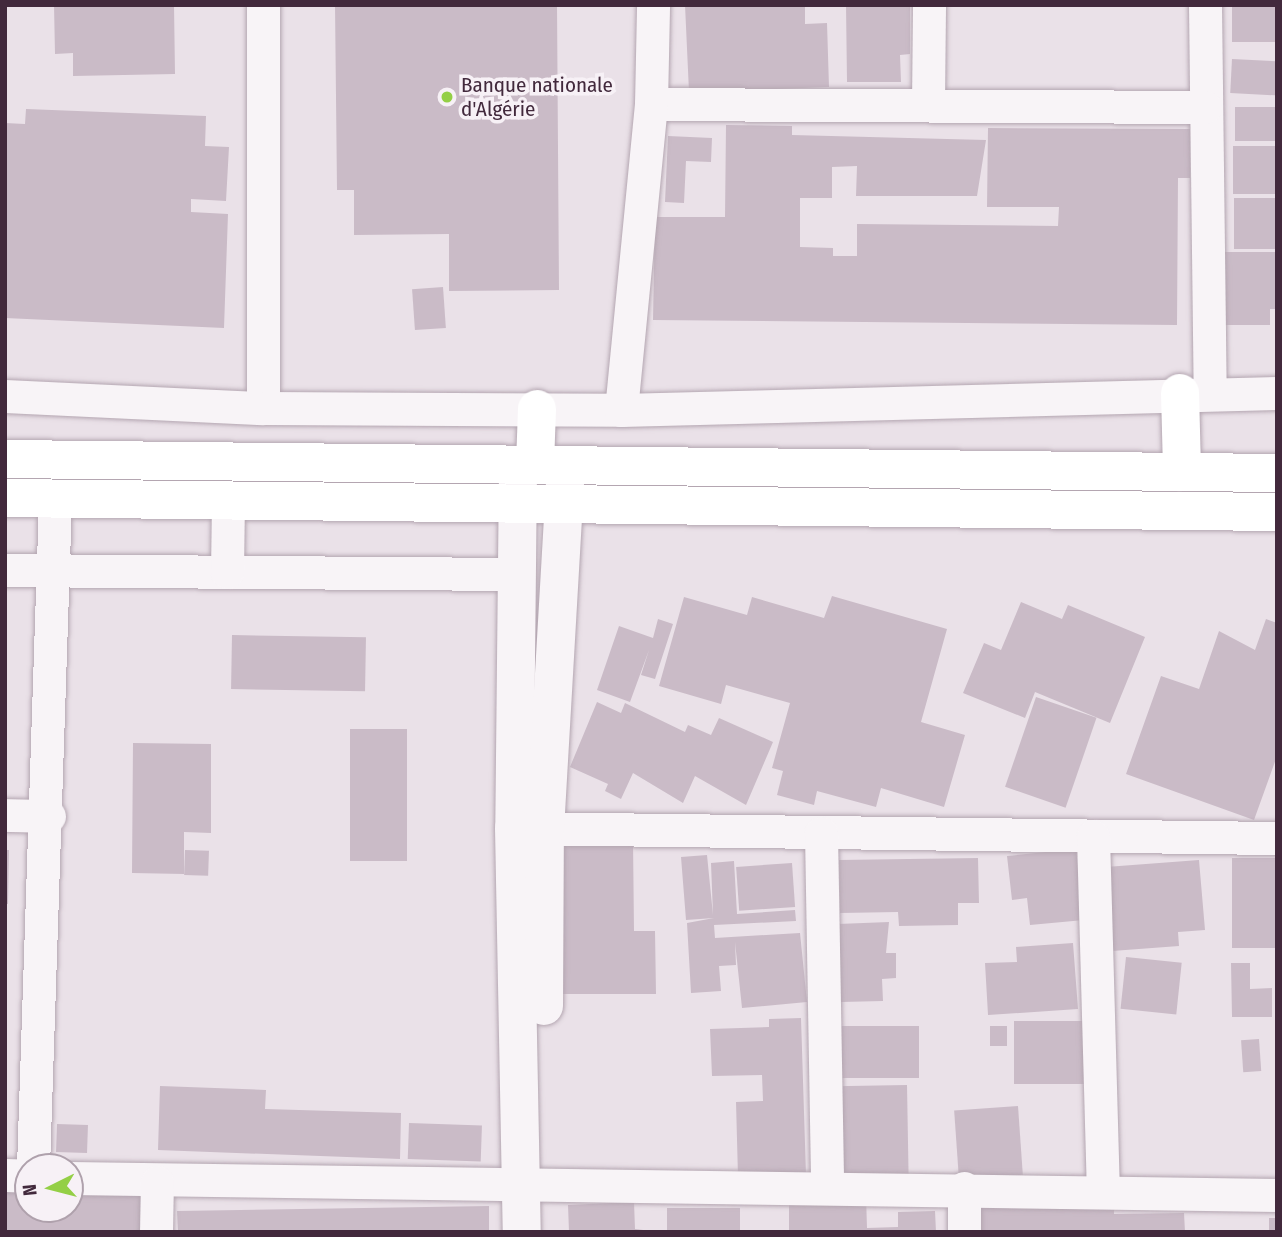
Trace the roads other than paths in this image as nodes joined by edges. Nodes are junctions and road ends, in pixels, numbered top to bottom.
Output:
1 (263, 5) edge
2 (653, 5) edge
3 (929, 5) edge
4 (1205, 5) edge
5 (928, 103) junction
6 (651, 104) junction
7 (1205, 107) junction
8 (1195, 392) junction
9 (1277, 393) edge
10 (5, 397) edge
11 (263, 408) junction
12 (537, 409) junction
13 (621, 410) junction
14 (5, 459) edge
15 (540, 464) junction
16 (1182, 472) junction
17 (1277, 473) edge
18 (5, 498) edge
19 (55, 499) junction
20 (229, 499) junction
21 (565, 505) junction
22 (517, 506) junction
23 (1277, 512) edge
24 (5, 570) edge
25 (55, 570) junction
26 (227, 572) junction
27 (516, 574) junction
28 (5, 815) edge
29 (49, 816) junction
30 (530, 829) junction
31 (821, 833) junction
32 (1093, 836) junction
33 (1277, 838) edge
34 (34, 1153) edge
35 (84, 1179) edge
36 (157, 1182) junction
37 (533, 1184) junction
38 (827, 1186) junction
39 (964, 1188) junction
40 (1103, 1189) junction
41 (1277, 1195) edge
42 (156, 1232) edge
43 (522, 1232) edge
44 (544, 1232) edge
45 (964, 1232) edge

1 - 11 street
2 - 6 street
3 - 5 street
4 - 7 street
5 - 6 street
5 - 7 street
6 - 13 street
7 - 8 street
8 - 9 street
8 - 13 street
8 - 16 highway
10 - 11 street
11 - 12 street
12 - 13 street
12 - 15 highway
14 - 15 highway
15 - 16 highway
15 - 21 street
15 - 22 street
16 - 17 highway
18 - 19 highway
19 - 20 highway
19 - 25 street
20 - 22 highway
20 - 26 street
21 - 22 highway
21 - 23 highway
21 - 30 street
22 - 27 street
24 - 25 street
25 - 26 street
25 - 29 street
26 - 27 street
27 - 30 street
28 - 29 street
29 - 34 street
30 - 31 street
30 - 37 street
31 - 32 street
31 - 38 street
32 - 33 street
32 - 40 street
35 - 36 street
36 - 37 street
36 - 42 street
37 - 38 street
37 - 43 street
37 - 44 street
38 - 39 street
39 - 40 street
39 - 45 street
40 - 41 street

